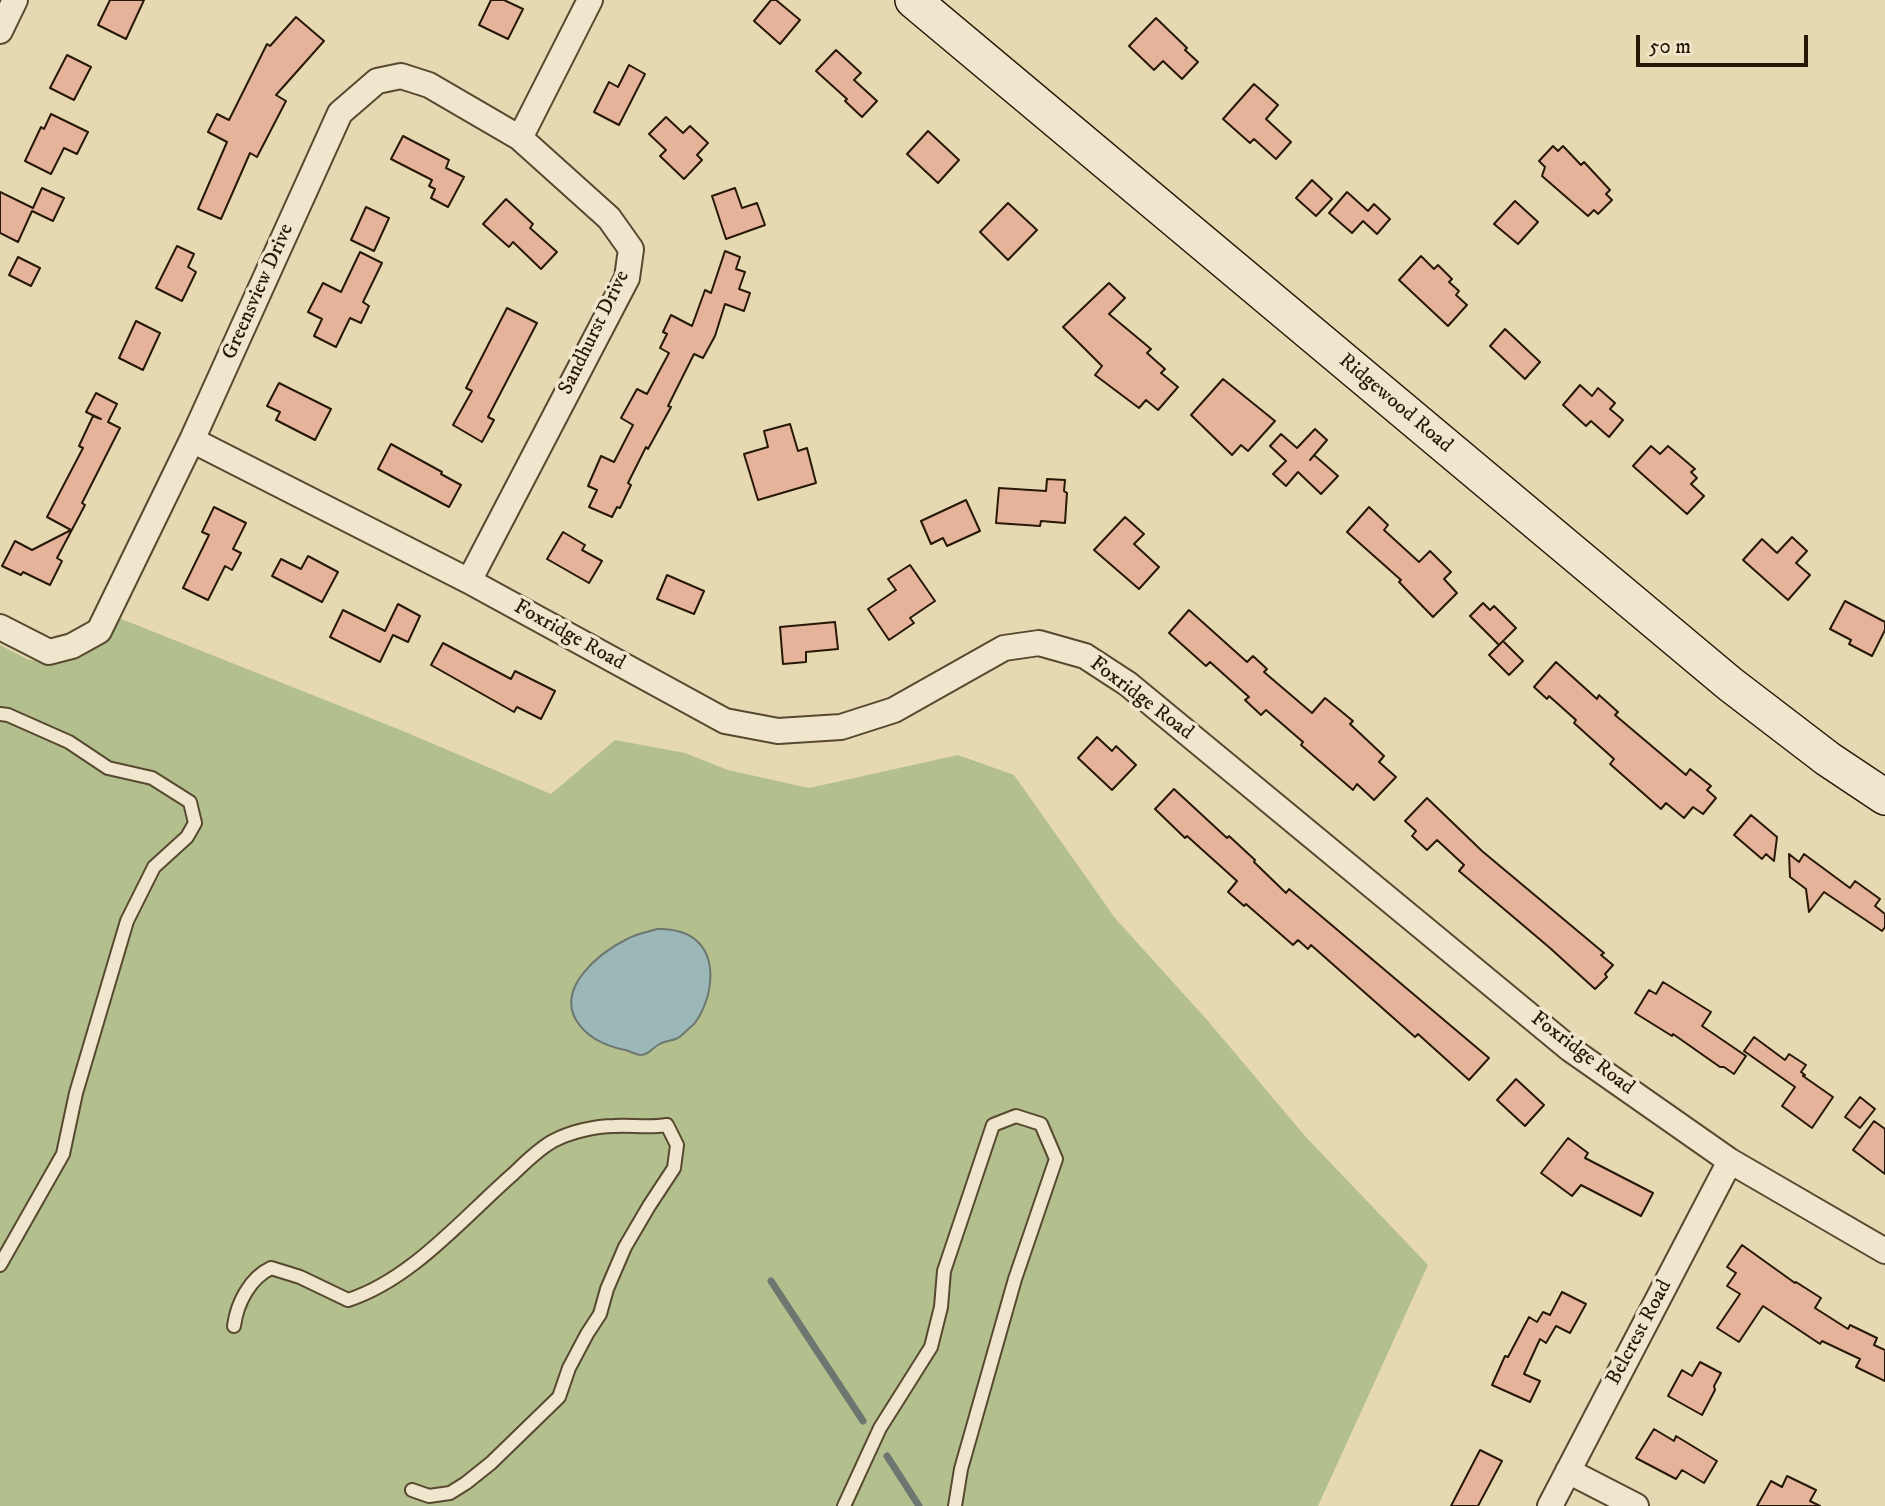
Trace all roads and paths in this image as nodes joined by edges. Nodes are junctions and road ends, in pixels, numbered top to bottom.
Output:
1 (15, 0) edge
2 (590, 0) edge
3 (913, 0) edge
4 (0, 31) edge
5 (520, 138) junction
6 (192, 440) junction
7 (469, 581) junction
8 (0, 627) edge
9 (0, 714) edge
10 (1885, 797) edge
11 (1730, 1161) junction
12 (1885, 1251) edge
13 (0, 1265) edge
14 (234, 1326) dead end
15 (1568, 1471) junction
16 (412, 1490) dead end
17 (844, 1506) edge
18 (955, 1506) edge
19 (1550, 1506) edge
20 (1636, 1506) edge

1 - 4 street
2 - 5 street
3 - 10 main road, Ridgewood Road
5 - 6 street, Greensview Drive
5 - 7 street, Sandhurst Drive
6 - 7 street, Foxridge Road
6 - 8 street, Greensview Drive
7 - 11 street, Foxridge Road
9 - 13 lane
11 - 12 street, Foxridge Road
11 - 15 street, Belcrest Road
14 - 16 lane
15 - 19 street, Belcrest Road
15 - 20 street
17 - 18 lane

